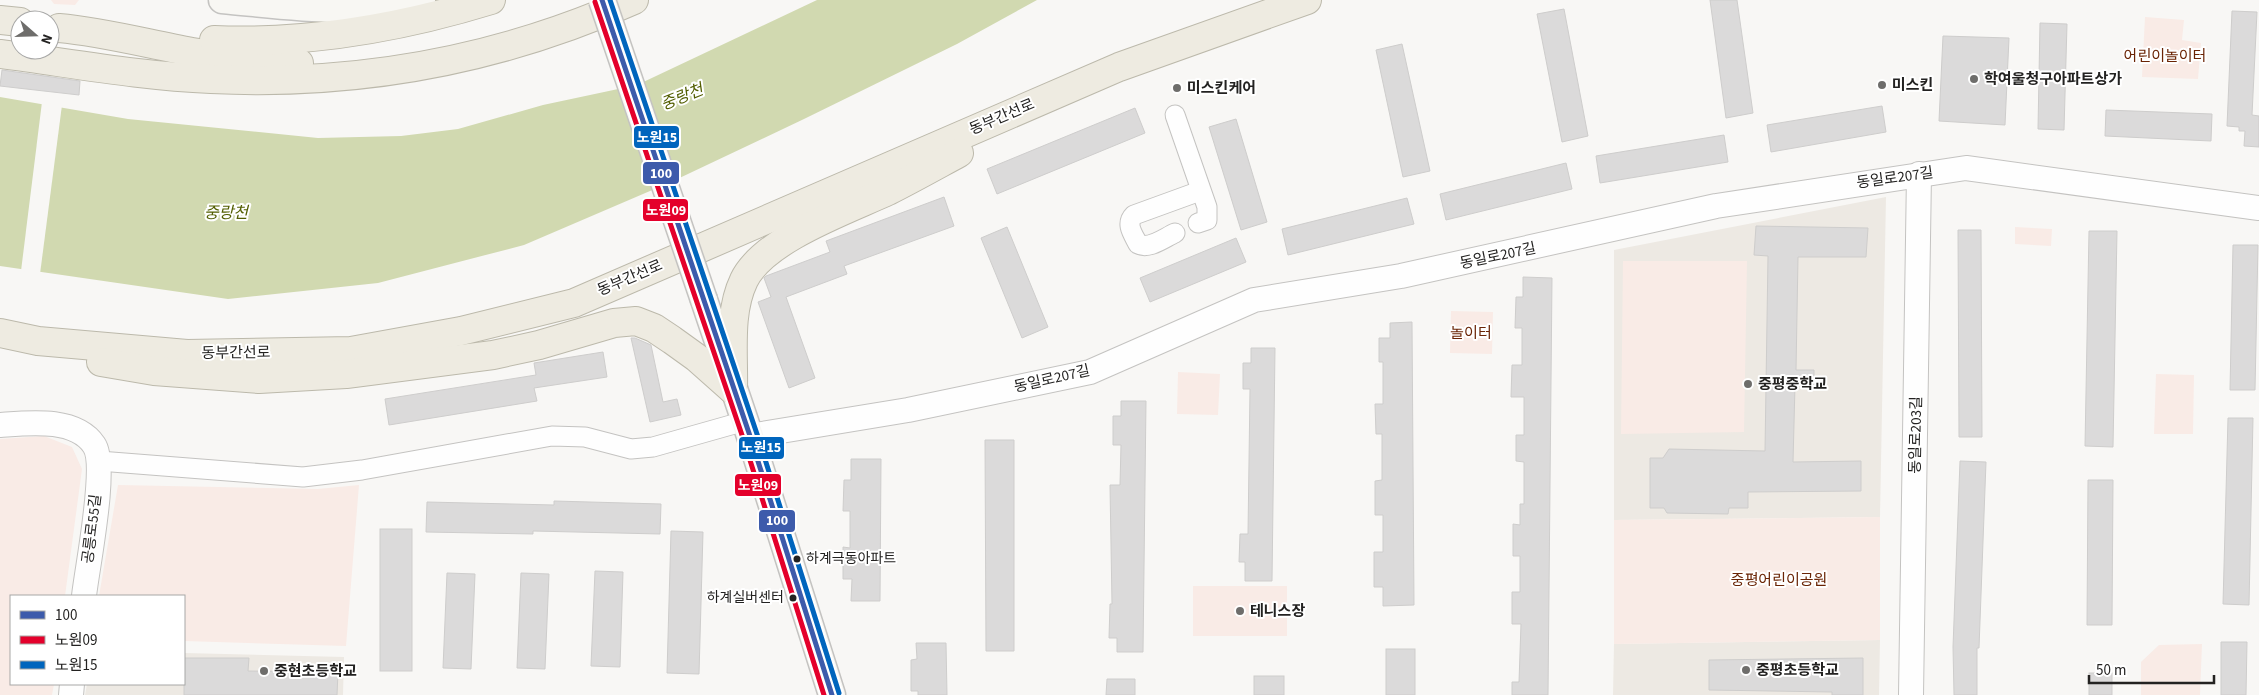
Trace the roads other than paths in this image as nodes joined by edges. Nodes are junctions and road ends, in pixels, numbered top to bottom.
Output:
1 (222, 0) edge
2 (422, 0) edge
3 (491, 0) edge
4 (601, 0) edge
5 (634, 0) edge
6 (1307, 0) edge
7 (60, 27) edge
8 (60, 28) edge
9 (0, 54) edge
10 (1119, 67) junction
11 (1175, 115) dead end
12 (1919, 174) junction
13 (1200, 191) junction
14 (2259, 208) edge
15 (1198, 223) dead end
16 (1175, 233) dead end
17 (0, 333) edge
18 (38, 341) junction
19 (733, 390) junction
20 (0, 425) edge
21 (747, 428) junction
22 (99, 461) junction
23 (84, 595) edge
24 (832, 695) edge
25 (1912, 695) edge

1 - 2 main road
3 - 7 highway
4 - 8 highway
4 - 19 main road, bridge
5 - 9 highway
6 - 10 highway, 동부간선로
10 - 18 highway, 동부간선로
10 - 19 highway
11 - 13 street
12 - 14 street, 동일로207길
12 - 21 street, 동일로207길
12 - 25 street, 동일로203길
13 - 15 street
13 - 16 street
17 - 18 highway, 동부간선로
18 - 19 highway
19 - 21 main road
20 - 22 street
21 - 22 street
21 - 24 main road
22 - 23 street, 공릉로55길

